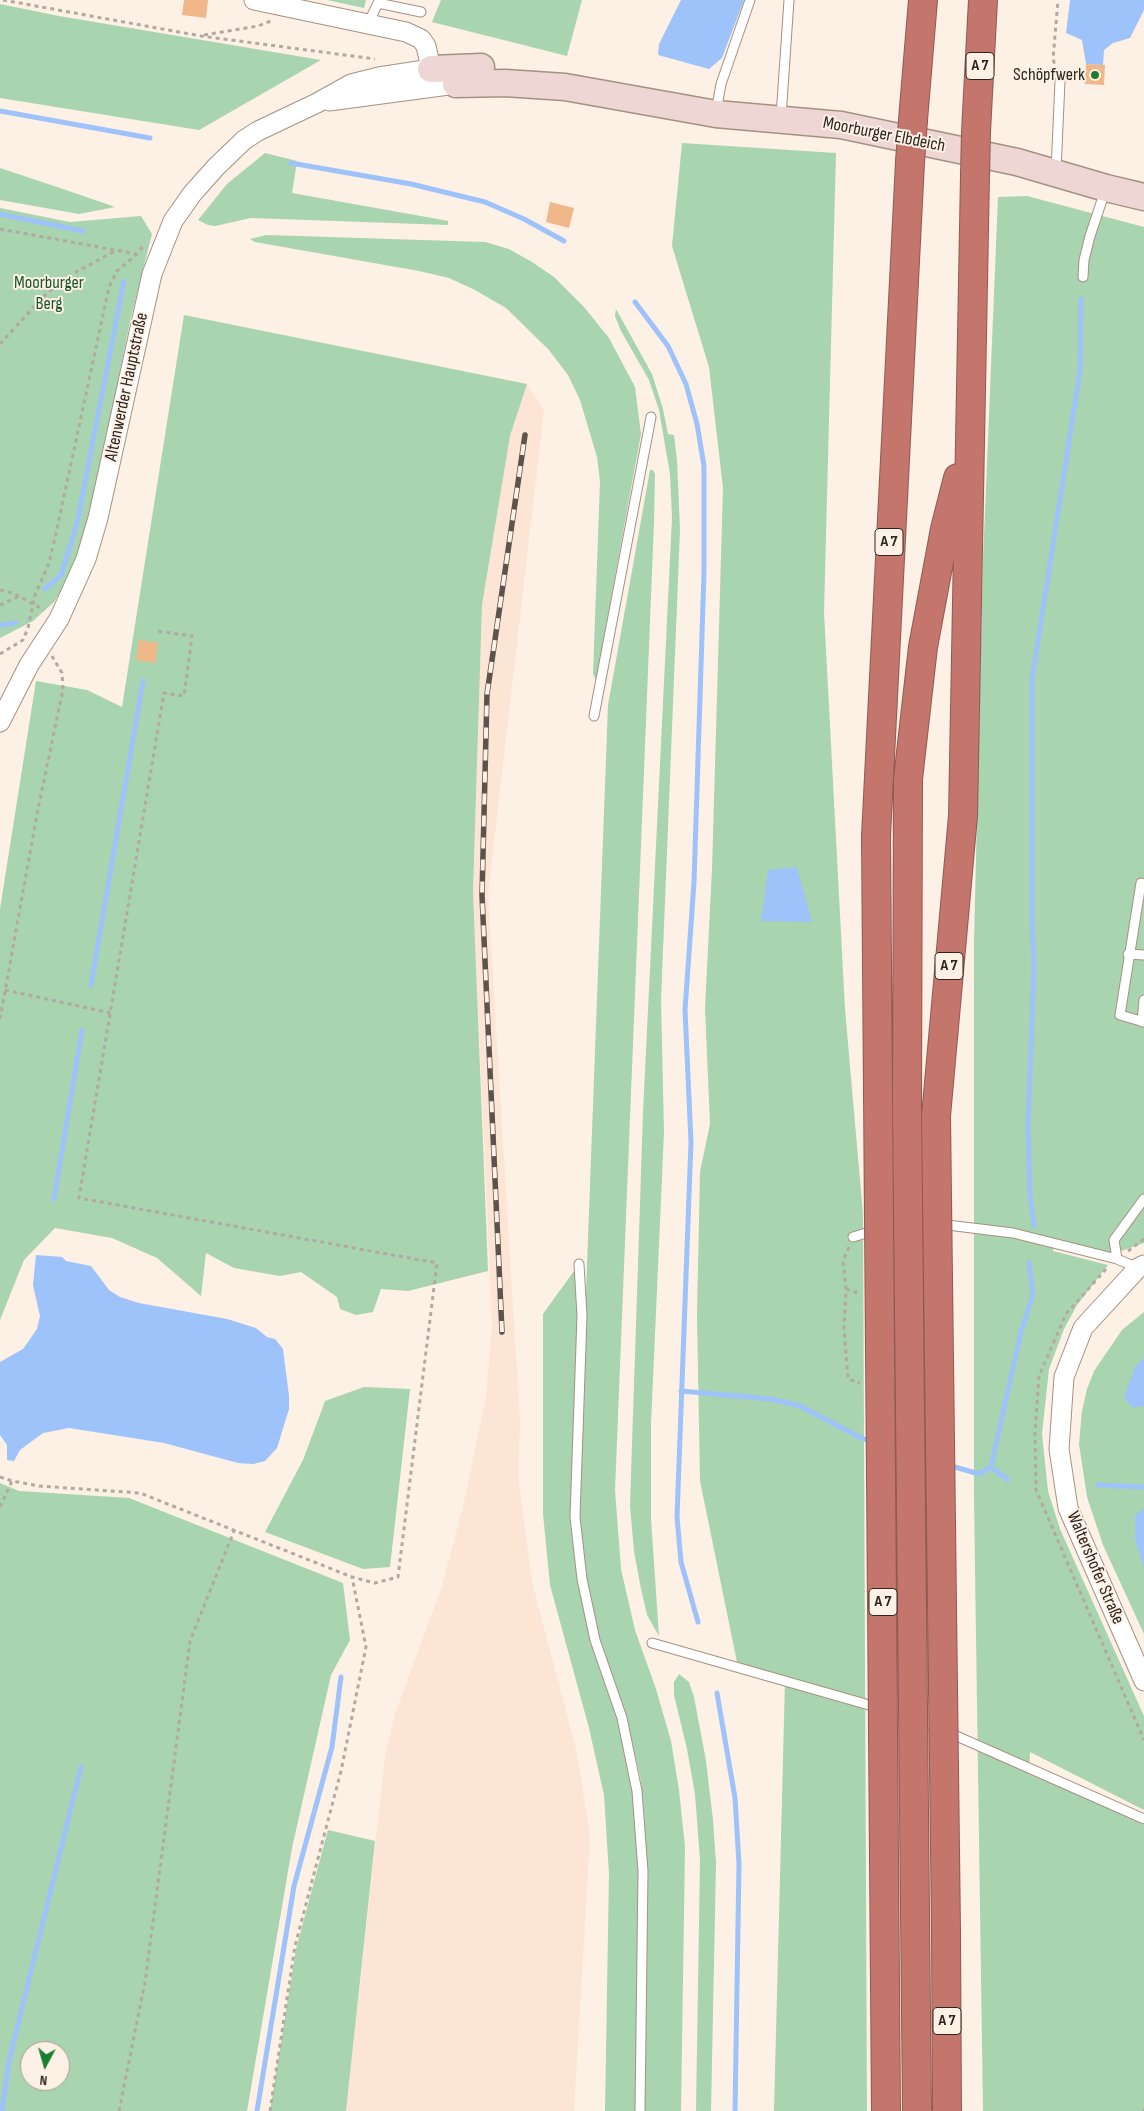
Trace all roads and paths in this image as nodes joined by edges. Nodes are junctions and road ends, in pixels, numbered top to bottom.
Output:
1 (3, 0) edge
2 (254, 0) edge
3 (750, 0) edge
4 (790, 0) edge
5 (923, 0) edge
6 (983, 0) edge
7 (1058, 0) edge
8 (281, 6) junction
9 (421, 12) dead end
10 (368, 24) junction
11 (201, 36) junction
12 (431, 69) junction
13 (398, 74) junction
14 (1060, 81) joint
15 (456, 84) junction
16 (620, 96) junction
17 (317, 103) junction
18 (716, 114) junction
19 (781, 119) junction
20 (1056, 173) junction
21 (1106, 188) junction
22 (1144, 197) edge
23 (0, 230) edge
24 (119, 250) junction
25 (1083, 277) dead end
26 (0, 344) edge
27 (651, 417) dead end
28 (970, 425) junction
29 (0, 590) edge
30 (18, 598) junction
31 (0, 604) edge
32 (33, 604) junction
33 (59, 619) junction
34 (157, 631) dead end
35 (40, 646) junction
36 (0, 654) edge
37 (594, 716) dead end
38 (1, 718) edge
39 (1144, 884) edge
40 (1128, 954) junction
41 (1144, 955) edge
42 (5, 990) junction
43 (1144, 1000) edge
44 (111, 1013) junction
45 (0, 1019) edge
46 (1143, 1022) edge
47 (1144, 1199) edge
48 (915, 1221) dead end
49 (925, 1222) dead end
50 (853, 1238) dead end
51 (1117, 1259) junction
52 (580, 1264) dead end
53 (1142, 1271) edge
54 (1035, 1433) dead end
55 (0, 1477) edge
56 (12, 1481) junction
57 (928, 1485) dead end
58 (0, 1507) edge
59 (234, 1531) junction
60 (924, 1563) dead end
61 (352, 1577) junction
62 (922, 1622) dead end
63 (652, 1643) dead end
64 (1144, 1680) edge
65 (918, 1719) junction
66 (1144, 1740) edge
67 (1144, 1819) edge
68 (119, 2111) edge
69 (270, 2111) edge
70 (640, 2111) edge
71 (886, 2111) edge
72 (917, 2111) edge
73 (926, 2111) edge
74 (947, 2111) edge

1 - 11 path
2 - 8 street
3 - 18 lane
4 - 19 lane
5 - 71 highway, A 7, bridge
6 - 28 highway, A 7, bridge
7 - 14 path
8 - 10 street
8 - 11 path
9 - 10 lane
10 - 12 street
11 - 13 path
12 - 13 street, Altenwerder Hauptstraße
12 - 15 street
12 - 16 street, Moorburger Elbdeich
13 - 17 street, Altenwerder Hauptstraße
14 - 20 lane
15 - 16 street, Moorburger Elbdeich
15 - 17 street, Altenwerder Hauptstraße
16 - 18 street, Moorburger Elbdeich
17 - 33 street, Altenwerder Hauptstraße
18 - 19 street, Moorburger Elbdeich
19 - 20 street, Moorburger Elbdeich
20 - 21 street, Moorburger Elbdeich
21 - 22 street, Moorburger Elbdeich
21 - 25 lane
23 - 24 path
24 - 26 path
24 - 32 path
27 - 37 lane
28 - 72 highway, A 7, bridge
28 - 74 highway, A 7, bridge
29 - 30 path
30 - 31 path
30 - 32 path
32 - 33 path
32 - 36 path
33 - 35 street, Altenwerder Hauptstraße
34 - 44 path
35 - 38 street, Altenwerder Hauptstraße
35 - 42 path
39 - 40 lane
40 - 41 lane
40 - 46 lane
42 - 44 path
42 - 45 path
43 - 46 lane
44 - 61 path
47 - 51 lane
48 - 50 lane
49 - 51 lane
51 - 53 lane
52 - 70 lane
53 - 64 street, Waltershofer Straße
54 - 66 path
55 - 56 path
56 - 58 path
56 - 59 path
57 - 60 lane
59 - 61 path
59 - 68 path
61 - 69 path
62 - 65 lane
63 - 65 lane
65 - 67 lane
65 - 73 lane

